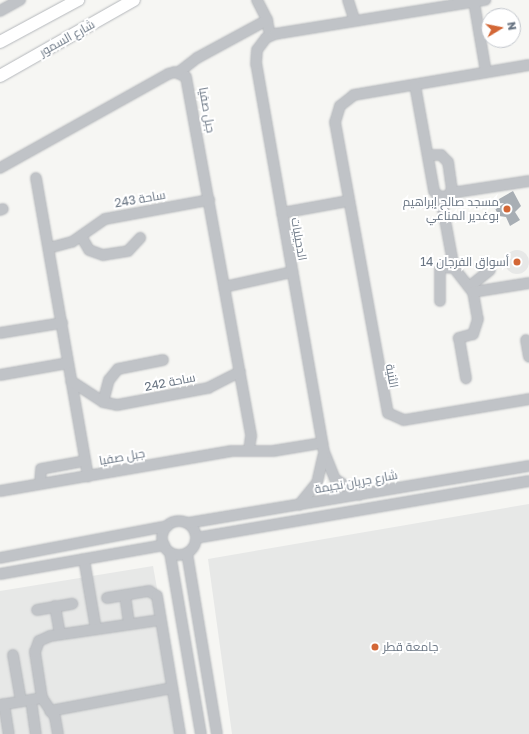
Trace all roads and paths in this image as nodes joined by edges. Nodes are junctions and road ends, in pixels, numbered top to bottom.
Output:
1 (20, 0) edge
2 (78, 0) edge
3 (134, 0) edge
4 (257, 0) edge
5 (348, 0) edge
6 (485, 0) edge
7 (474, 2) junction
8 (0, 11) edge
9 (267, 20) junction
10 (355, 22) junction
11 (270, 35) junction
12 (0, 42) edge
13 (529, 65) edge
14 (179, 72) junction
15 (486, 72) junction
16 (0, 76) edge
17 (415, 85) junction
18 (428, 155) junction
19 (0, 168) edge
20 (36, 178) dead end
21 (529, 181) edge
22 (452, 193) junction
23 (440, 198) junction
24 (209, 200) junction
25 (348, 201) junction
26 (282, 214) junction
27 (81, 236) junction
28 (140, 238) dead end
29 (49, 248) junction
30 (454, 268) junction
31 (490, 270) dead end
32 (292, 272) junction
33 (529, 283) edge
34 (224, 287) junction
35 (471, 289) junction
36 (440, 301) dead end
37 (62, 323) junction
38 (0, 333) edge
39 (526, 340) dead end
40 (529, 357) edge
41 (163, 360) dead end
42 (68, 364) junction
43 (240, 372) junction
44 (0, 376) edge
45 (466, 378) dead end
46 (71, 381) junction
47 (529, 399) edge
48 (103, 402) junction
49 (323, 447) junction
50 (249, 450) junction
51 (85, 461) junction
52 (529, 466) edge
53 (88, 476) junction
54 (529, 481) edge
55 (40, 484) junction
56 (0, 491) edge
57 (359, 495) junction
58 (299, 505) junction
59 (188, 523) junction
60 (167, 526) junction
61 (196, 538) junction
62 (167, 549) junction
63 (187, 553) junction
64 (0, 558) edge
65 (84, 559) junction
66 (0, 574) edge
67 (125, 595) junction
68 (107, 598) dead end
69 (72, 604) dead end
70 (55, 606) junction
71 (37, 610) dead end
72 (160, 620) junction
73 (129, 624) junction
74 (96, 629) junction
75 (60, 634) junction
76 (13, 655) dead end
77 (207, 672) junction
78 (190, 675) junction
79 (172, 688) junction
80 (42, 698) junction
81 (26, 700) junction
82 (2, 704) edge
83 (50, 711) junction
84 (9, 734) edge
85 (36, 734) edge
86 (58, 734) edge
87 (180, 734) edge
88 (201, 734) edge
89 (217, 734) edge

1 - 8 street
2 - 12 main road
3 - 16 main road, شارع السمور
4 - 9 street
5 - 10 street
6 - 7 street
7 - 10 street
7 - 15 street
9 - 11 street
9 - 14 street
10 - 11 street
11 - 26 street, الدحيليات
13 - 15 street, الثنية
14 - 19 street
14 - 24 street, جبل صفيا
15 - 17 street, الثنية
17 - 18 street
17 - 25 street, الثنية
18 - 22 street
18 - 23 street
20 - 29 street
21 - 22 street
22 - 23 street
23 - 30 street
24 - 27 street, ساحة 243
24 - 34 street, جبل صفيا
25 - 26 street
25 - 47 street, الثنية
26 - 32 street, الدحيليات
27 - 28 street
27 - 29 street, ساحة 243
29 - 37 street
30 - 35 street
30 - 36 street
31 - 35 street
32 - 34 street
32 - 49 street, الدحيليات
33 - 35 street
34 - 43 street, جبل صفيا
35 - 45 street
37 - 38 street
37 - 42 street
39 - 40 street
41 - 48 street, ساحة 242
42 - 44 street
42 - 46 street
43 - 48 street, ساحة 242
43 - 50 street, جبل صفيا
46 - 48 street, ساحة 242
46 - 51 street
49 - 50 street, جبل صفيا
49 - 57 street, الدحيليات
49 - 58 street, الدحيليات
50 - 53 street, جبل صفيا
51 - 53 street
51 - 55 street
52 - 57 street, شارع جريان نجيمة
53 - 55 street, جبل صفيا
54 - 61 street
55 - 56 street, جبل صفيا
57 - 58 street, شارع جريان نجيمة
58 - 59 street, شارع جريان نجيمة
59 - 60 street
59 - 61 street
60 - 62 street
60 - 64 street
61 - 63 street
62 - 63 street
62 - 65 street
62 - 78 street
63 - 77 street
65 - 66 street
65 - 74 street
67 - 68 street
67 - 72 street
67 - 73 street
69 - 70 street
70 - 71 street
70 - 75 street
72 - 73 street
72 - 79 street
73 - 74 street
74 - 75 street
75 - 80 street
76 - 81 street
77 - 78 street
77 - 89 street
78 - 88 street
79 - 83 street
79 - 87 street
80 - 81 street
80 - 83 street
81 - 82 street
81 - 85 street
82 - 84 street
83 - 86 street

